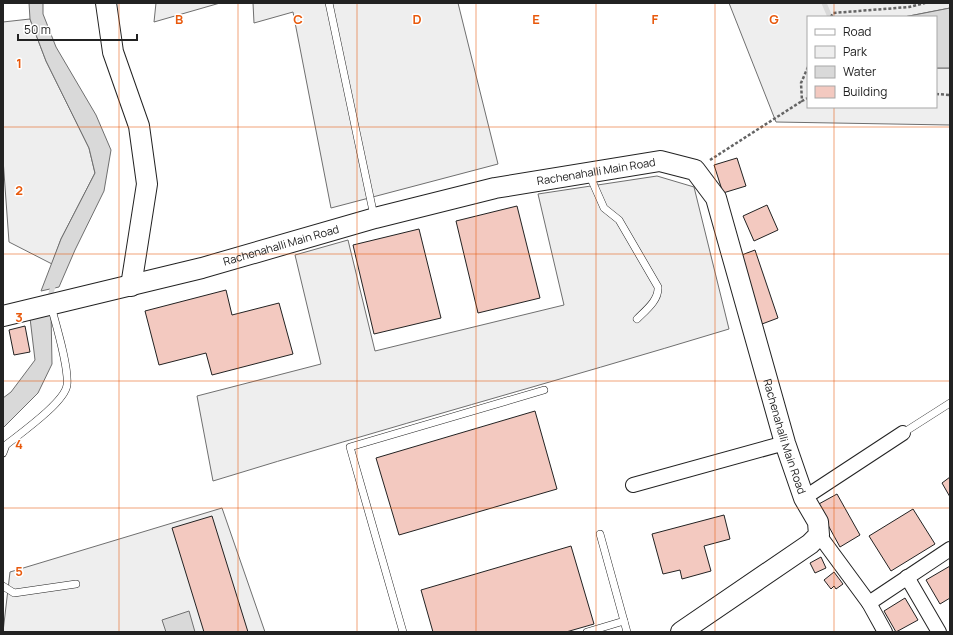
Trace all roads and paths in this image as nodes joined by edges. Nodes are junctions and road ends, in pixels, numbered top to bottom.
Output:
1 (106, 3) edge
2 (328, 3) edge
3 (925, 3) edge
4 (832, 16) edge
5 (807, 69) edge
6 (937, 94) edge
7 (950, 95) edge
8 (807, 98) edge
9 (802, 101) junction
10 (695, 170) junction
11 (588, 172) junction
12 (375, 218) junction
13 (132, 286) junction
14 (58, 303) junction
15 (3, 316) edge
16 (638, 319) dead end
17 (544, 390) dead end
18 (950, 402) edge
19 (903, 433) joint
20 (785, 444) junction
21 (3, 453) edge
22 (633, 485) dead end
23 (804, 498) junction
24 (600, 534) dead end
25 (819, 535) junction
26 (950, 549) edge
27 (908, 577) junction
28 (76, 584) dead end
29 (3, 586) edge
30 (869, 603) junction
31 (624, 621) junction
32 (403, 632) edge
33 (587, 632) edge
34 (627, 632) edge
35 (681, 632) edge
36 (885, 632) edge
37 (939, 632) edge

1 - 13 street
2 - 12 lane
3 - 4 path
5 - 9 path
6 - 7 path
8 - 9 path
9 - 10 path
10 - 11 street, Rachenahalli Main Road
10 - 20 street, Rachenahalli Main Road
11 - 12 street, Rachenahalli Main Road
11 - 16 lane
12 - 13 street, Rachenahalli Main Road
13 - 14 street, Rachenahalli Main Road
14 - 15 street, Rachenahalli Main Road
14 - 21 lane
17 - 32 lane
18 - 19 lane
19 - 23 street
20 - 22 street
20 - 23 street, Rachenahalli Main Road
23 - 25 street, Rachenahalli Main Road
24 - 31 lane
25 - 30 street
25 - 35 street
26 - 27 street
27 - 30 street
27 - 37 street
28 - 29 lane
30 - 36 street
31 - 33 lane
31 - 34 lane

